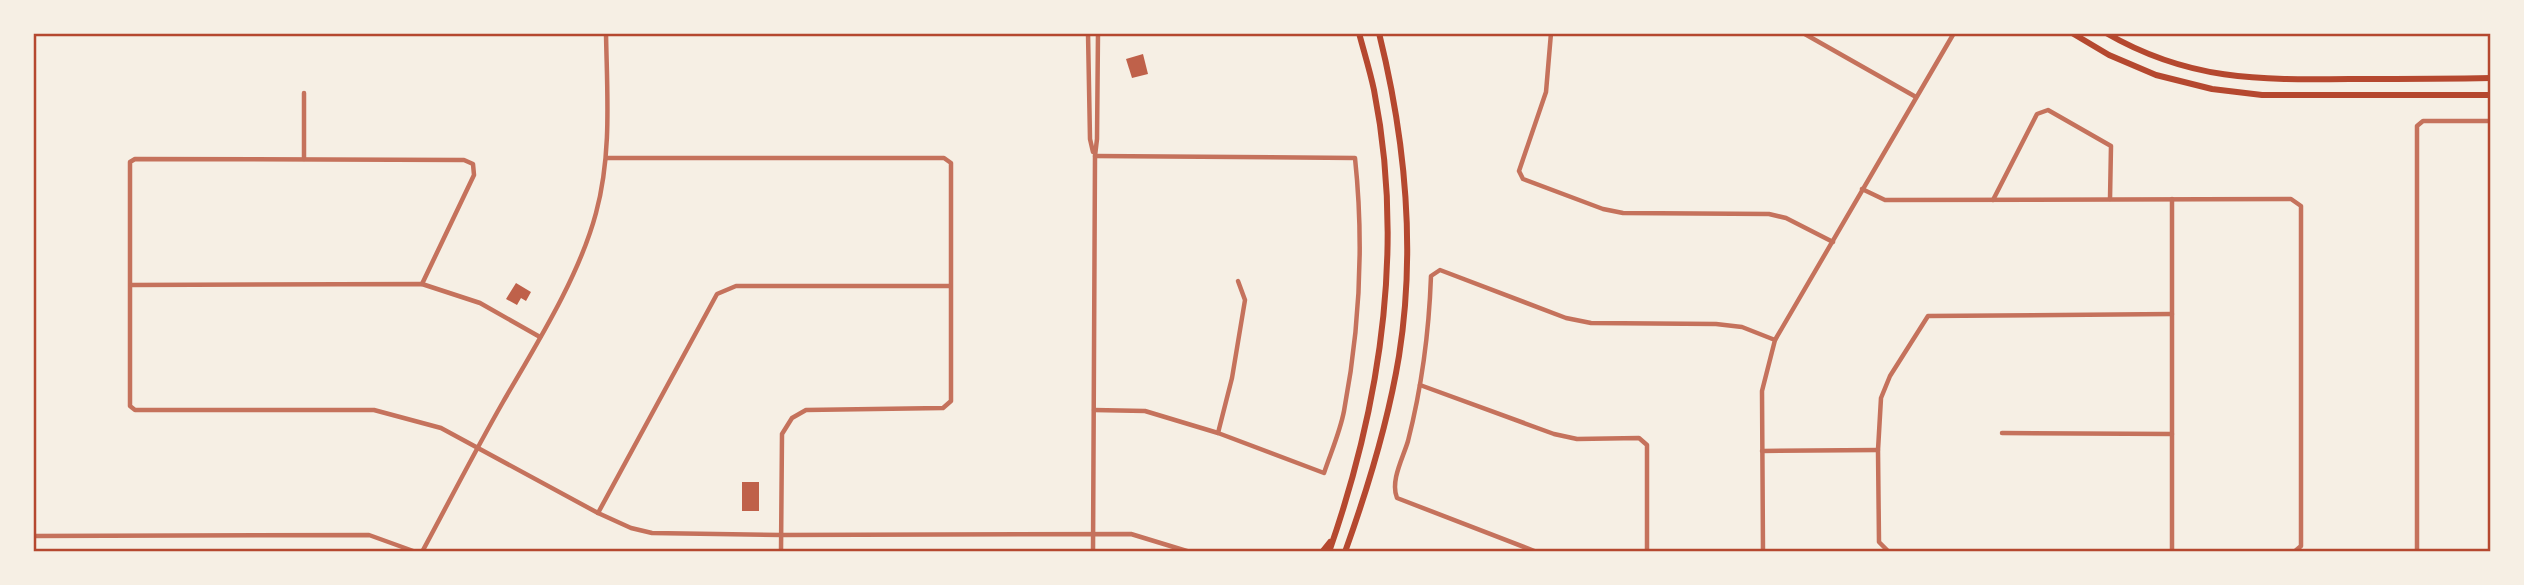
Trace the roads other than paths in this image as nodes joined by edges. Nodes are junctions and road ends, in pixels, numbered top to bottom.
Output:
1 (606, 33) edge
2 (1088, 33) edge
3 (1098, 33) edge
4 (1359, 33) edge
5 (1379, 33) edge
6 (1551, 33) edge
7 (1803, 33) edge
8 (1954, 33) edge
9 (2072, 33) edge
10 (2106, 33) edge
11 (2491, 78) edge
12 (304, 93) dead end
13 (2491, 95) edge
14 (1916, 97) junction
15 (2491, 121) edge
16 (1095, 156) junction
17 (607, 158) junction
18 (304, 159) junction
19 (1862, 189) junction
20 (2110, 199) junction
21 (2172, 199) junction
22 (1993, 200) junction
23 (1833, 242) junction
24 (1238, 281) dead end
25 (422, 284) junction
26 (131, 285) junction
27 (950, 286) junction
28 (2172, 314) junction
29 (540, 337) junction
30 (1775, 340) junction
31 (1420, 386) junction
32 (1094, 410) junction
33 (1218, 433) junction
34 (2001, 433) dead end
35 (2172, 434) junction
36 (477, 447) junction
37 (1878, 450) junction
38 (1762, 451) junction
39 (598, 513) junction
40 (1093, 534) junction
41 (781, 535) junction
42 (33, 536) edge
43 (1334, 538) junction
44 (416, 552) edge
45 (422, 552) edge
46 (781, 552) edge
47 (1093, 552) edge
48 (1190, 552) edge
49 (1322, 552) edge
50 (1329, 552) edge
51 (1345, 552) edge
52 (1537, 552) edge
53 (1647, 552) edge
54 (1763, 552) edge
55 (1972, 552) edge
56 (2172, 552) edge
57 (2294, 552) edge
58 (2417, 552) edge

1 - 17 street
2 - 16 street
3 - 16 street
4 - 43 main road
5 - 51 main road
6 - 23 street
7 - 14 street
8 - 14 street
9 - 13 main road
10 - 11 main road
12 - 18 street
14 - 19 street
15 - 58 street
16 - 32 street
16 - 33 street
17 - 27 street
17 - 29 street
18 - 25 street
18 - 26 street
19 - 22 street
19 - 23 street
20 - 21 street
20 - 22 street
20 - 22 street
21 - 28 street
21 - 57 street
23 - 30 street
24 - 33 street
25 - 26 street
25 - 29 street
26 - 36 street
27 - 39 street
27 - 41 street
28 - 35 street
28 - 37 street
29 - 36 street
30 - 31 street
30 - 38 street
31 - 52 street
31 - 53 street
32 - 33 street
32 - 40 street
34 - 35 street
35 - 56 street
36 - 39 street
36 - 45 street
37 - 38 street
37 - 55 street
38 - 54 street
39 - 41 street
40 - 41 street
40 - 47 street
40 - 48 street
41 - 46 street
42 - 44 street
43 - 49 main road
43 - 50 main road

